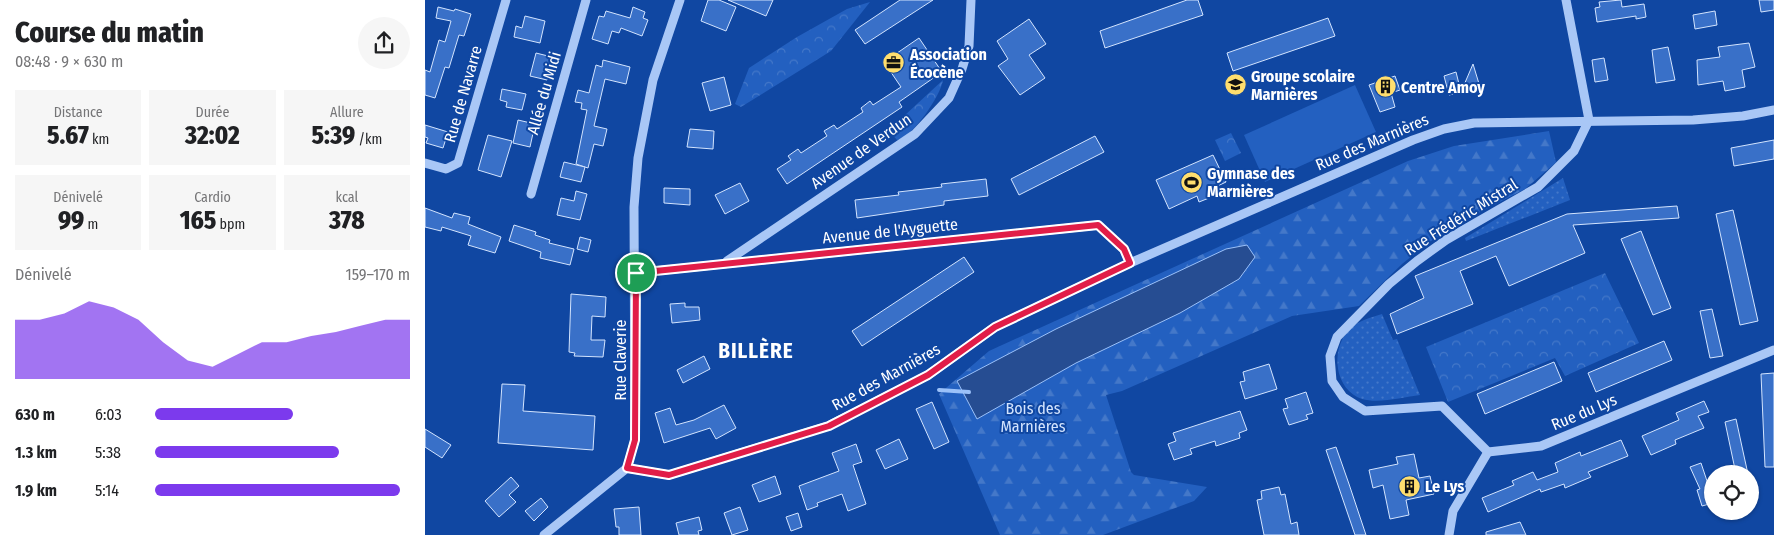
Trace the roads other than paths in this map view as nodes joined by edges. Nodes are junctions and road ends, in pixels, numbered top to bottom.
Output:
1 (506, 0) edge
2 (586, 0) edge
3 (680, 0) edge
4 (971, 0) edge
5 (1566, 0) edge
6 (1774, 110) edge
7 (1589, 120) junction
8 (425, 163) edge
9 (531, 194) dead end
10 (724, 262) junction
11 (1130, 263) junction
12 (636, 273) junction
13 (1774, 350) edge
14 (1488, 452) junction
15 (627, 468) junction
16 (544, 535) edge
17 (1449, 535) edge

1 - 8 street, Rue de Navarre
2 - 9 street, Allée du Midi
3 - 12 street, Rue Claverie
4 - 10 street, Avenue de Verdun
5 - 7 street
6 - 7 street, Rue des Marnières
7 - 11 street, Rue des Marnières
7 - 14 street, Rue Frédéric Mistral
10 - 11 street, Avenue de l'Ayguette
10 - 12 street, Avenue de l'Ayguette
11 - 15 street, Rue des Marnières
12 - 15 street, Rue Claverie
13 - 14 street, Rue du Lys
14 - 17 street
15 - 16 street

